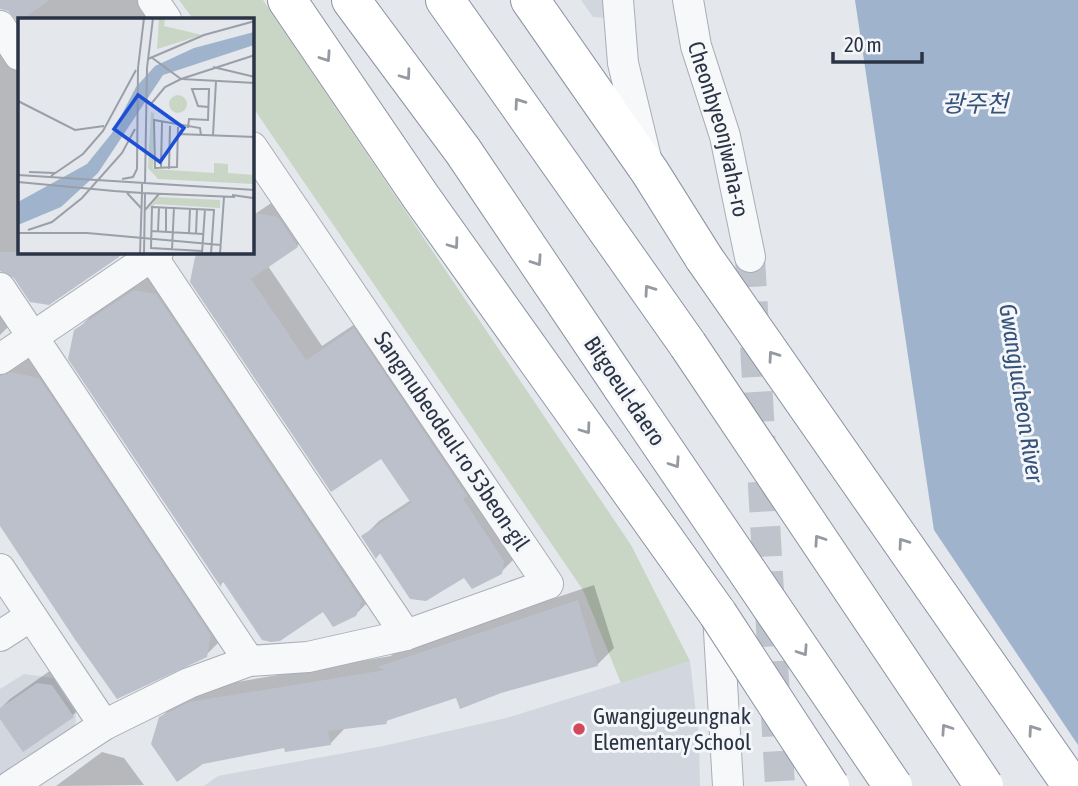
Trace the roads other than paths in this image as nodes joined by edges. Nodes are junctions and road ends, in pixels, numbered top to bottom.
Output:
1 (153, 0) edge
2 (287, 0) edge
3 (351, 0) edge
4 (445, 0) edge
5 (458, 0) edge
6 (530, 0) edge
7 (618, 0) edge
8 (688, 0) edge
9 (165, 18) edge
10 (0, 26) edge
11 (479, 46) junction
12 (18, 53) edge
13 (254, 155) edge
14 (650, 172) junction
15 (261, 181) edge
16 (152, 254) edge
17 (154, 254) edge
18 (750, 257) tunnel mouth
19 (0, 288) edge
20 (33, 337) junction
21 (0, 359) edge
22 (0, 569) edge
23 (718, 614) junction
24 (31, 616) junction
25 (406, 635) junction
26 (0, 636) edge
27 (249, 661) junction
28 (104, 725) junction
29 (11, 786) edge
30 (728, 786) edge
31 (830, 786) edge
32 (893, 786) edge
33 (984, 786) edge
34 (1072, 786) edge

1 - 9 street
2 -> 23 highway
3 -> 32 highway, Bitgoeul-daero, bridge
4 - 11 highway
5 - 11 highway
6 - 14 highway
7 - 14 street
8 - 18 street, Cheonbyeonjwaha-ro
10 - 12 street
33 -> 11 highway, bridge
13 - 15 street, Sangmubeodeul-ro 53beon-gil
34 -> 14 highway, bridge
15 - 25 street, Sangmubeodeul-ro 53beon-gil
16 - 20 street
17 - 25 street
19 - 20 street
20 - 21 street
20 - 27 street
22 - 24 street
23 - 30 street
23 - 31 highway, bridge
24 - 26 street
24 - 28 street
25 - 27 street, Sangmubeodeul-ro 53beon-gil
27 - 28 street, Sangmubeodeul-ro 53beon-gil
28 - 29 street, Sangmubeodeul-ro 53beon-gil

